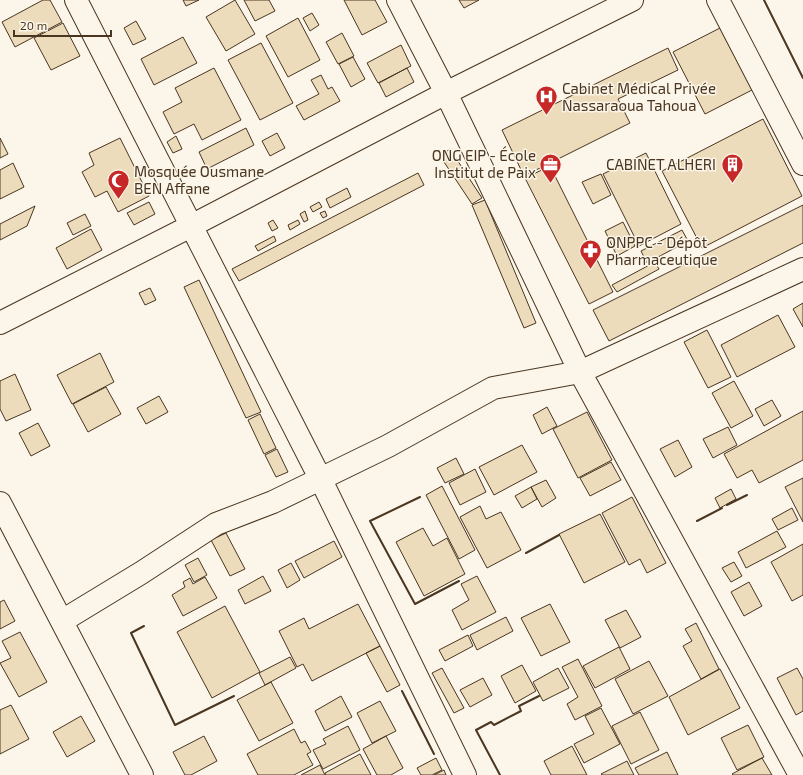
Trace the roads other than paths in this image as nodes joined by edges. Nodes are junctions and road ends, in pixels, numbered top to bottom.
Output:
1 (76, 0) edge
2 (398, 0) edge
3 (632, 0) edge
4 (718, 0) edge
5 (446, 93) junction
6 (803, 164) edge
7 (191, 226) junction
8 (803, 269) edge
9 (0, 323) edge
10 (580, 372) junction
11 (320, 478) junction
12 (0, 504) edge
13 (62, 621) junction
14 (142, 775) edge
15 (465, 775) edge
16 (800, 775) edge

1 - 7 street
2 - 5 street
3 - 5 street
4 - 6 street
5 - 7 street
5 - 10 street
7 - 9 street
7 - 11 street
8 - 10 street
10 - 11 street
10 - 16 street
11 - 13 street
11 - 15 street
12 - 13 street
13 - 14 street

